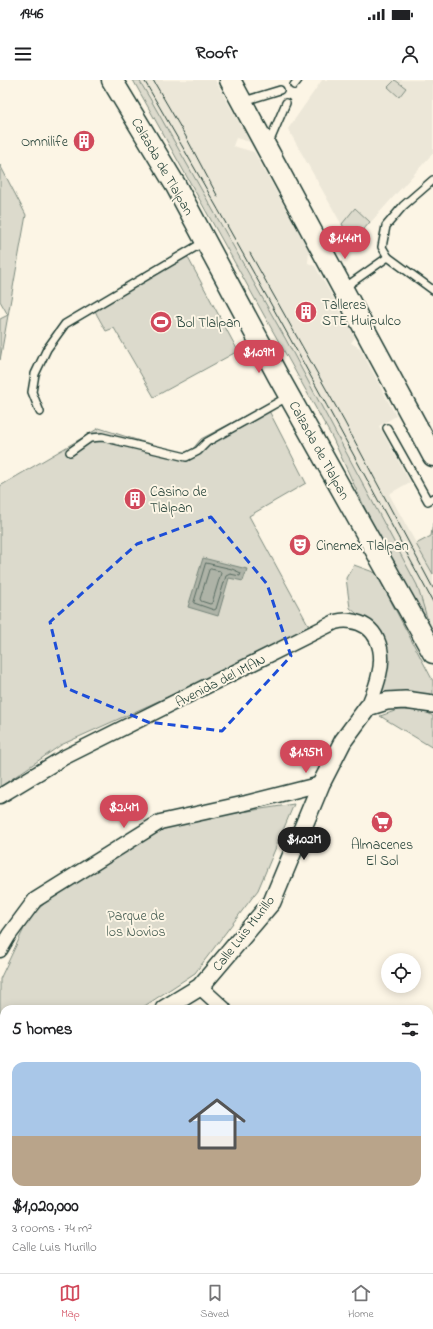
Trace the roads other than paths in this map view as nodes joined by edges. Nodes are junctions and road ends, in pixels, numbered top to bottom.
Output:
1 (112, 80) edge
2 (232, 81) edge
3 (280, 90) dead end
4 (242, 102) junction
5 (286, 103) dead end
6 (266, 149) junction
7 (433, 180) edge
8 (206, 241) junction
9 (388, 257) junction
10 (343, 289) junction
11 (433, 290) edge
12 (289, 396) junction
13 (40, 412) dead end
14 (388, 428) dead end
15 (432, 451) edge
16 (70, 452) dead end
17 (433, 498) edge
18 (433, 653) edge
19 (433, 704) edge
20 (368, 707) junction
21 (321, 784) junction
22 (0, 796) edge
23 (0, 950) edge
24 (200, 987) junction
25 (171, 1005) edge
26 (220, 1005) edge

1 - 8 main road, Calzada de Tlalpan
2 - 4 main road
3 - 4 lane
4 - 6 main road
5 - 6 lane
6 - 10 main road
7 - 9 lane
8 - 12 main road, Calzada de Tlalpan
8 - 13 lane
9 - 10 lane
9 - 11 lane
10 - 15 main road
12 - 16 lane
12 - 18 main road, Calzada de Tlalpan
14 - 17 lane
19 - 20 street
20 - 21 street, Calle Luis Murillo
20 - 22 street, Avenida del IMAN
21 - 23 street
21 - 24 street, Calle Luis Murillo
24 - 25 street, Calle Luis Murillo
24 - 26 street

